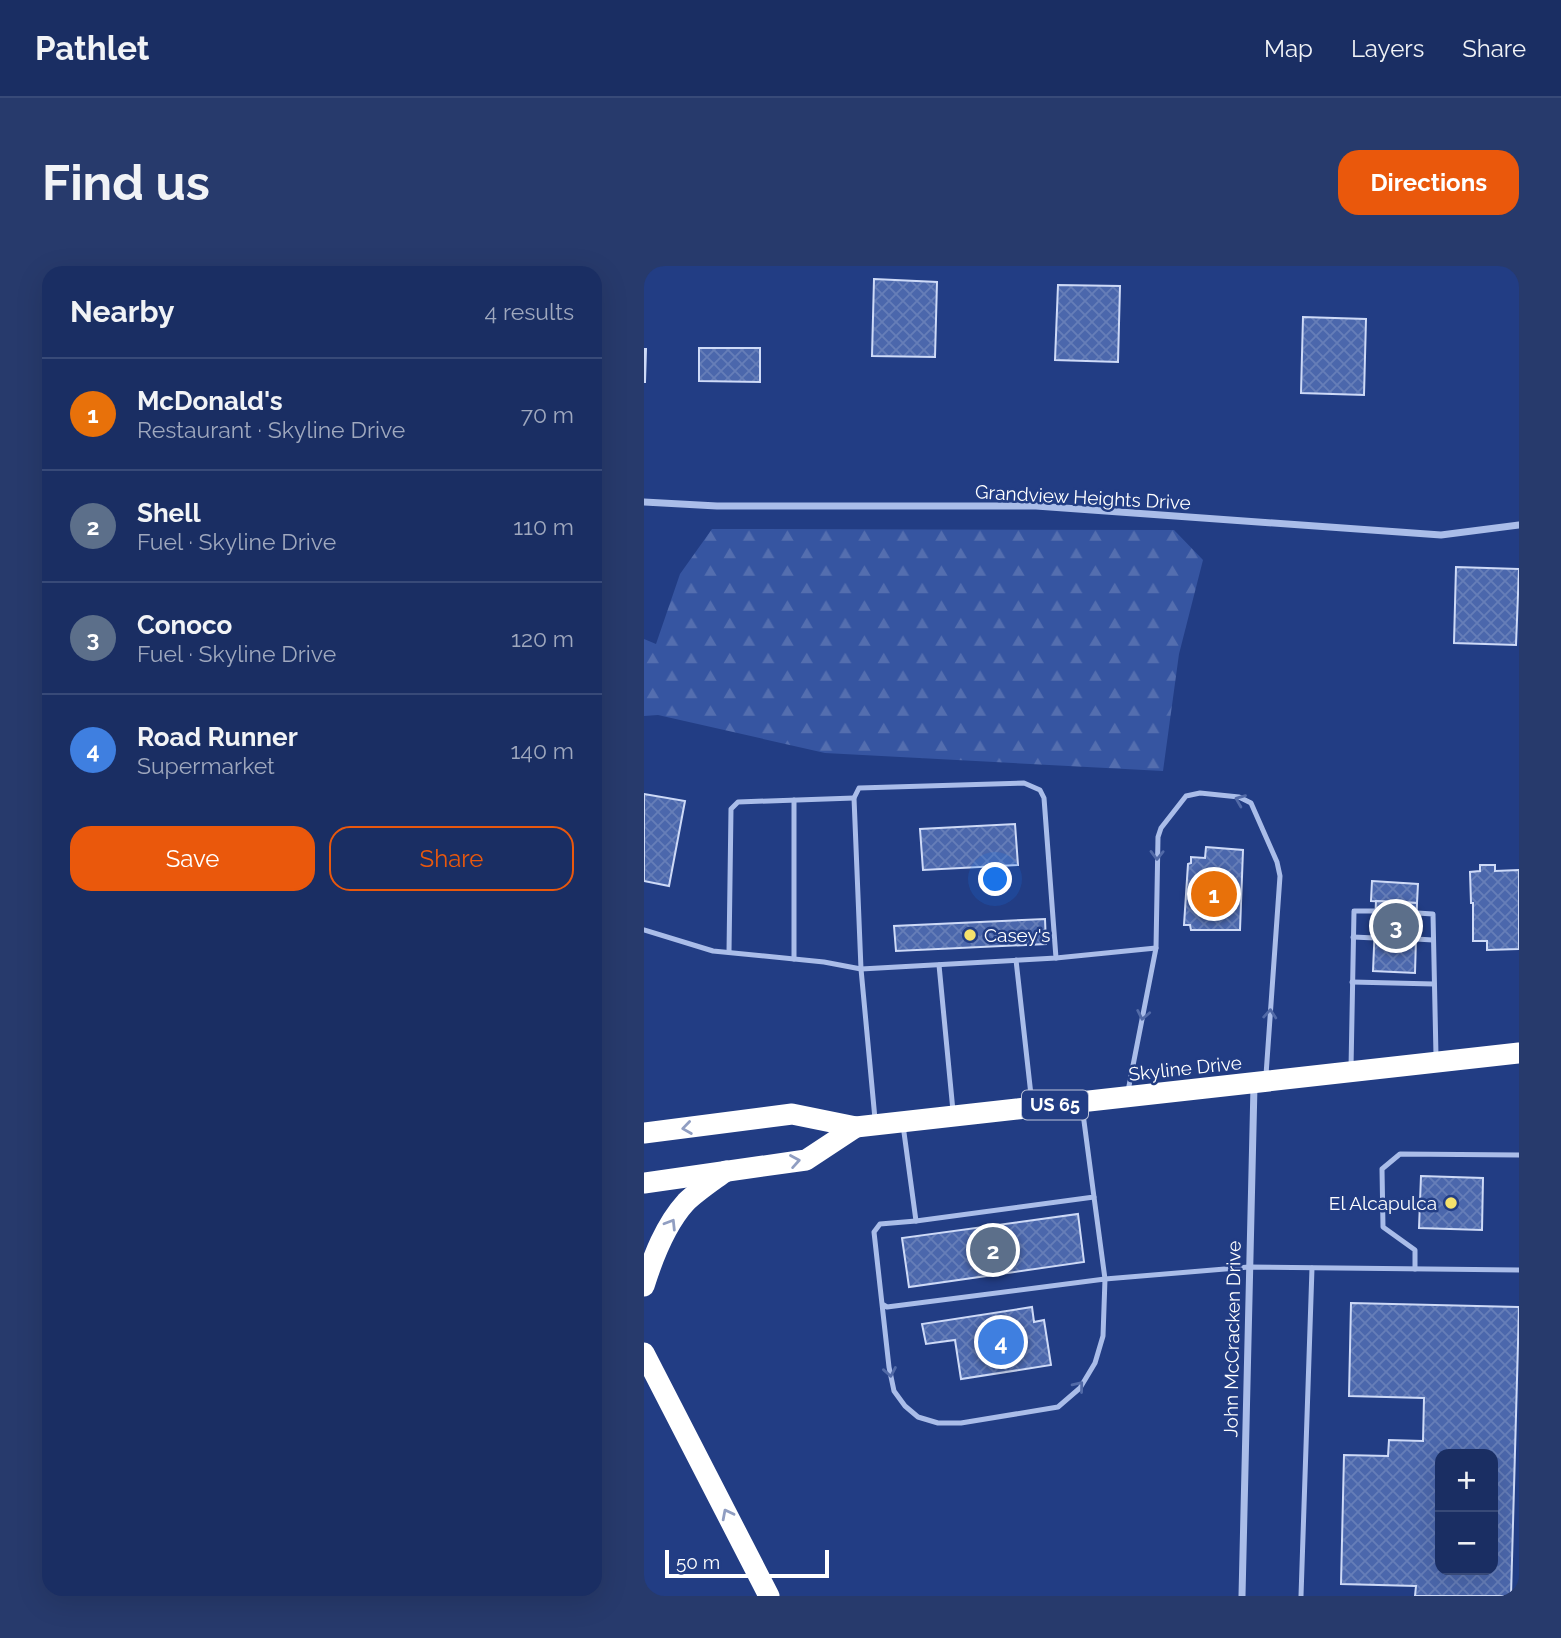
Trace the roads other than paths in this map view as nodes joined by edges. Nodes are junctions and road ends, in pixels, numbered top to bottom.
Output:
1 (644, 502) edge
2 (1519, 525) edge
3 (854, 798) junction
4 (794, 800) junction
5 (1376, 911) dead end
6 (1417, 913) dead end
7 (644, 930) edge
8 (1353, 937) junction
9 (1375, 938) dead end
10 (1416, 939) dead end
11 (1433, 940) junction
12 (1156, 948) junction
13 (729, 952) junction
14 (1056, 958) junction
15 (794, 959) junction
16 (1016, 961) junction
17 (939, 965) junction
18 (861, 969) junction
19 (1352, 982) junction
20 (1434, 984) junction
21 (1519, 1053) edge
22 (1436, 1062) junction
23 (1350, 1072) junction
24 (1259, 1082) junction
25 (1127, 1097) junction
26 (1082, 1102) junction
27 (1032, 1108) junction
28 (953, 1117) junction
29 (902, 1122) junction
30 (866, 1126) junction
31 (644, 1133) edge
32 (1519, 1155) edge
33 (728, 1170) junction
34 (644, 1183) edge
35 (1094, 1197) junction
36 (916, 1221) junction
37 (1250, 1267) junction
38 (1312, 1268) junction
39 (1415, 1269) junction
40 (1519, 1270) edge
41 (1105, 1279) junction
42 (644, 1286) edge
43 (882, 1304) junction
44 (644, 1353) edge
45 (769, 1596) edge
46 (1242, 1596) edge
47 (1301, 1596) edge

1 - 2 street, Grandview Heights Drive
3 - 4 lane
3 - 14 lane
3 - 18 lane
4 - 13 lane
4 - 15 lane
5 - 8 lane
6 - 11 lane
7 - 13 lane
8 - 9 lane
8 - 19 lane
10 - 11 lane
11 - 20 lane
12 - 14 lane
24 -> 12 lane
12 -> 25 lane
13 - 15 lane
14 - 16 lane
15 - 18 lane
16 - 17 lane
16 - 27 lane
17 - 18 lane
17 - 28 lane
18 - 30 lane
19 - 20 lane
19 - 23 lane
20 - 22 lane
21 - 22 highway, Skyline Drive / US 65
22 - 23 highway, Skyline Drive / US 65
23 - 24 highway, Skyline Drive / US 65
24 - 25 highway, Skyline Drive / US 65
24 - 37 street, John McCracken Drive
25 - 26 highway, Skyline Drive / US 65
26 - 27 highway, Skyline Drive / US 65
26 - 35 lane
27 - 28 highway, Skyline Drive / US 65
28 - 29 highway, Skyline Drive / US 65
29 - 30 highway, Skyline Drive / US 65
29 - 36 lane
30 -> 31 highway, Skyline Drive / US 65
33 -> 30 highway, Skyline Drive / US 65
32 - 39 lane
33 - 34 highway, Skyline Drive
42 -> 33 highway, US 65
35 - 36 lane
35 - 41 lane
36 - 43 lane
37 - 38 lane
37 - 41 lane
37 - 46 street, John McCracken Drive
38 - 39 lane
38 - 47 lane
39 - 40 lane
41 - 43 lane
43 -> 41 lane
45 -> 44 highway

